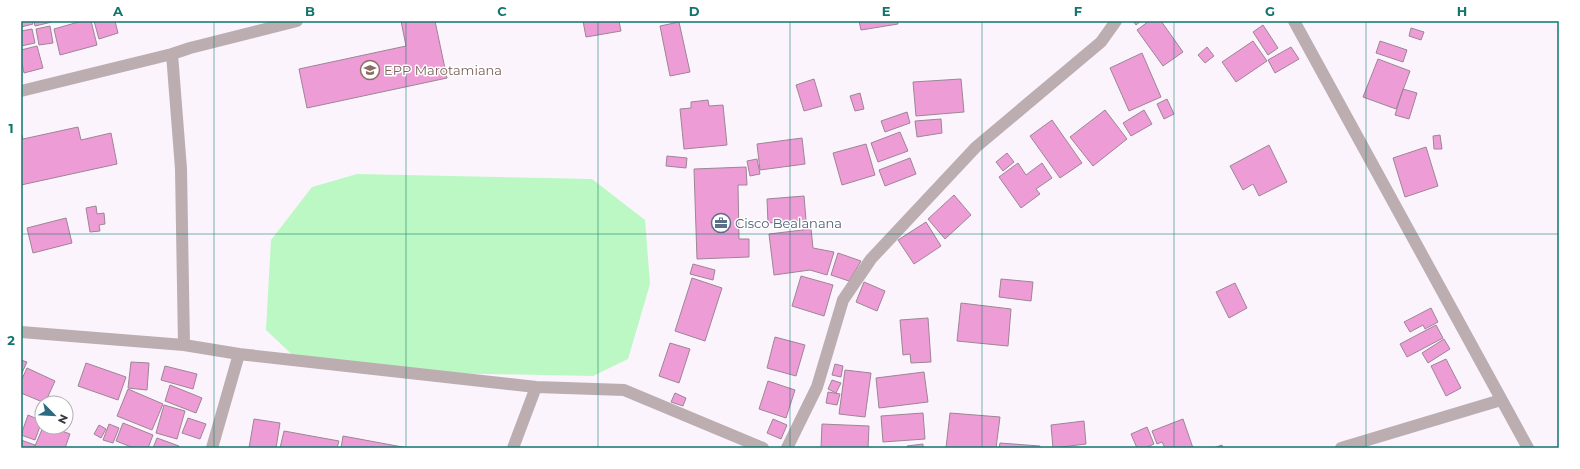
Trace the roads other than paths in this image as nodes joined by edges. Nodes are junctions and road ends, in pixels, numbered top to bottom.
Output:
1 (298, 21) edge
2 (1116, 21) edge
3 (1294, 21) edge
4 (172, 54) junction
5 (21, 91) edge
6 (21, 332) edge
7 (184, 345) junction
8 (239, 354) junction
9 (536, 387) junction
10 (1502, 400) junction
11 (212, 448) edge
12 (513, 448) edge
13 (763, 448) edge
14 (787, 448) edge
15 (1341, 448) edge
16 (1528, 448) edge

1 - 4 street
2 - 14 street
3 - 10 street
4 - 5 street
4 - 7 street
6 - 7 street
7 - 8 street
8 - 9 street
8 - 11 street
9 - 12 street
9 - 13 street
10 - 15 street
10 - 16 street

